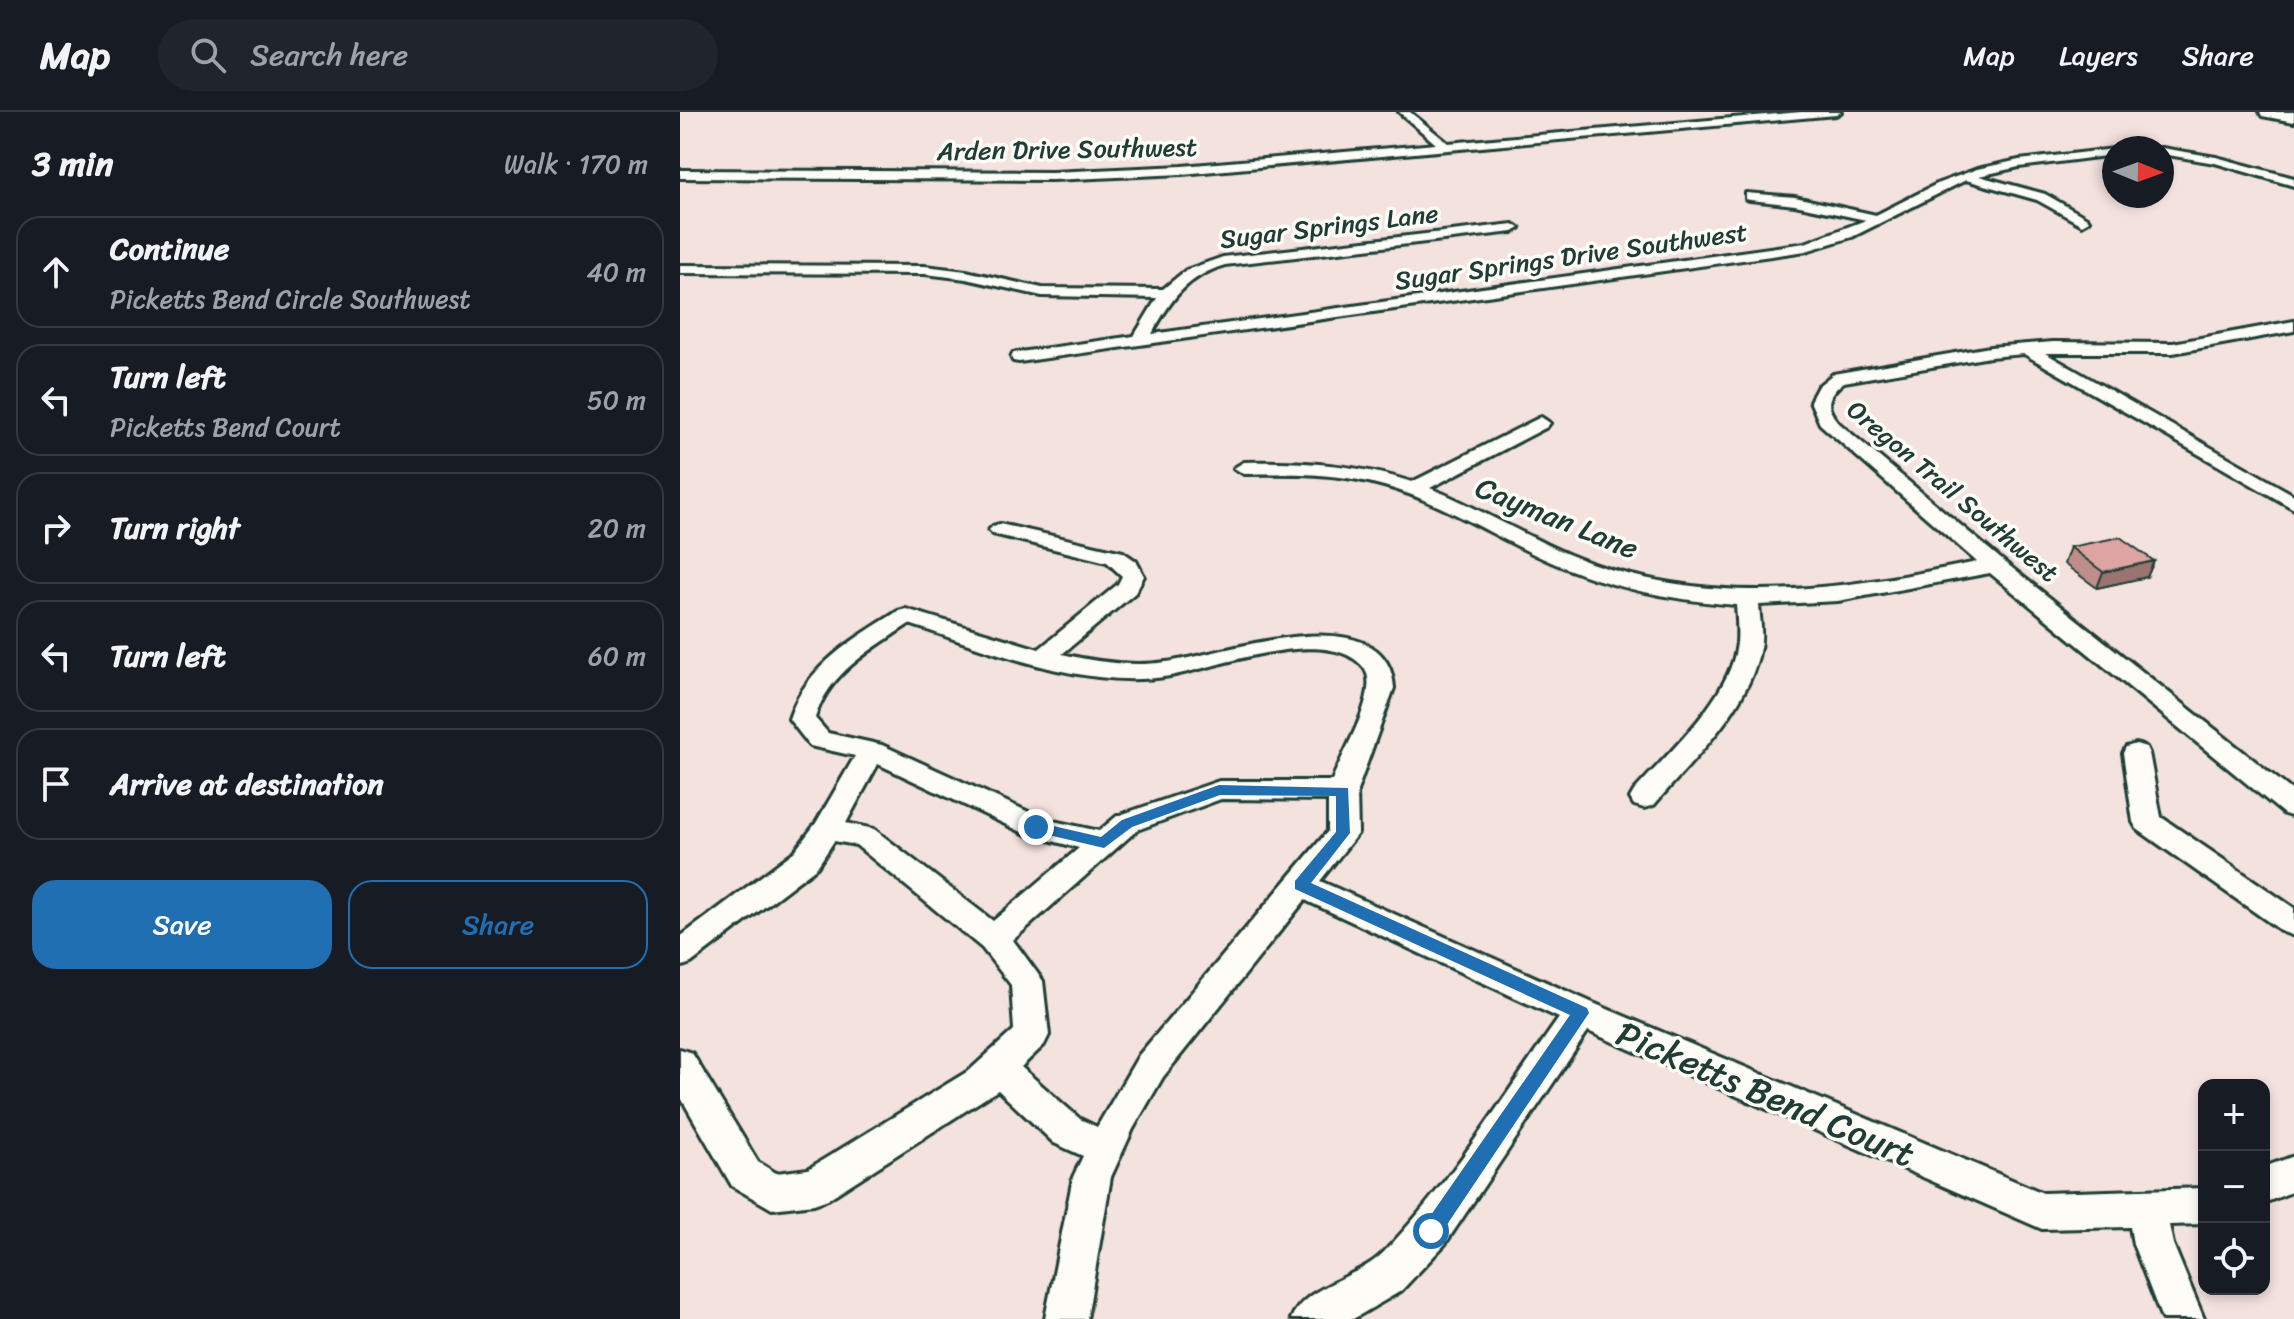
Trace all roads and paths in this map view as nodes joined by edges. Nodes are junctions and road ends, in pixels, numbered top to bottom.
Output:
1 (1404, 112) edge
2 (1836, 112) edge
3 (2268, 112) edge
4 (2294, 117) edge
5 (1447, 148) junction
6 (2174, 153) edge
7 (2102, 154) edge
8 (680, 174) edge
9 (1965, 176) junction
10 (2294, 182) edge
11 (1750, 196) dead end
12 (1878, 219) junction
13 (2082, 221) dead end
14 (1513, 228) dead end
15 (680, 269) edge
16 (1167, 294) junction
17 (2289, 330) edge
18 (1140, 340) junction
19 (2027, 348) junction
20 (1019, 357) dead end
21 (1541, 423) dead end
22 (1244, 468) dead end
23 (1413, 489) junction
24 (2294, 503) edge
25 (1000, 530) dead end
26 (1994, 565) junction
27 (1747, 601) junction
28 (1044, 657) junction
29 (872, 751) junction
30 (2136, 753) dead end
31 (1343, 791) junction
32 (1644, 798) dead end
33 (2294, 807) edge
34 (827, 830) junction
35 (1104, 843) junction
36 (1300, 885) junction
37 (2294, 924) edge
38 (993, 939) junction
39 (680, 954) edge
40 (1581, 1013) junction
41 (680, 1064) edge
42 (998, 1068) junction
43 (1106, 1148) junction
44 (2294, 1173) edge
45 (2270, 1183) edge
46 (2198, 1206) edge
47 (2147, 1210) junction
48 (1066, 1319) edge
49 (1312, 1319) edge
50 (2183, 1319) edge

1 - 5 street
2 - 5 street, Arden Drive Southwest
3 - 4 main road
5 - 8 street, Arden Drive Southwest
6 - 10 street
7 - 9 street, Sugar Springs Drive Southwest
9 - 12 street, Sugar Springs Drive Southwest
9 - 13 street
11 - 12 street
12 - 18 street, Sugar Springs Drive Southwest
14 - 16 street, Sugar Springs Lane
15 - 16 street
16 - 18 street, Sugar Springs Lane
17 - 19 street, Oregon Trail Southwest
18 - 20 street, Sugar Springs Drive Southwest
19 - 24 street
19 - 26 street, Oregon Trail Southwest
21 - 23 street
22 - 23 street, Cayman Lane
23 - 27 street, Cayman Lane
25 - 28 street
26 - 27 street, Cayman Lane
26 - 33 street, Oregon Trail Southwest
27 - 32 street
28 - 29 street
28 - 31 street
29 - 34 street
29 - 35 street
30 - 37 street
31 - 35 street
31 - 36 street
34 - 38 street
34 - 39 street
35 - 38 street
36 - 40 street, Picketts Bend Court
36 - 43 street
38 - 42 street
40 - 47 street, Picketts Bend Court
40 - 49 street
41 - 42 street
42 - 43 street
43 - 48 street
44 - 45 street
46 - 47 street, Picketts Bend Court
47 - 50 street

